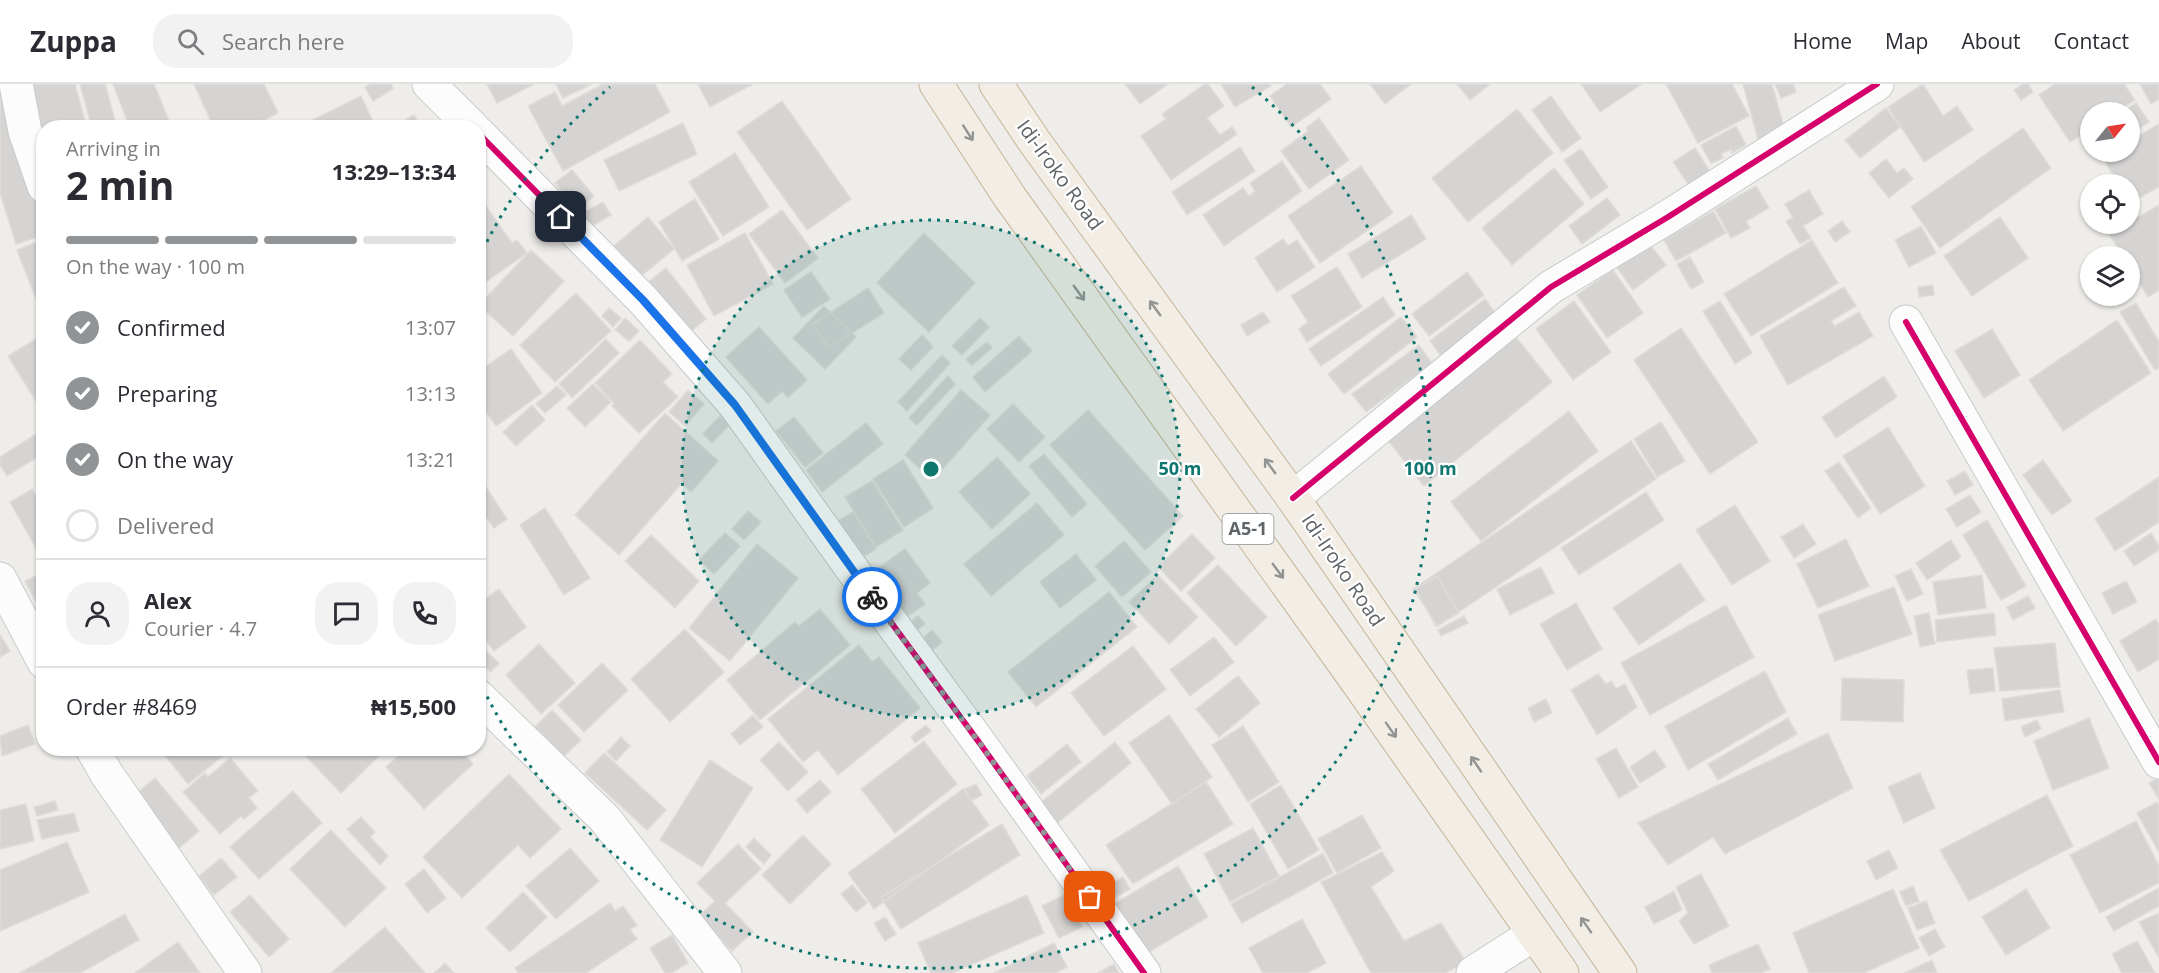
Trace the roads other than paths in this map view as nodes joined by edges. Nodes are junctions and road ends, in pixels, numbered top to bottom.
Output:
1 (16, 84) edge
2 (429, 84) edge
3 (936, 84) edge
4 (996, 84) edge
5 (1876, 84) edge
6 (1830, 96) edge
7 (465, 120) edge
8 (486, 141) edge
9 (36, 162) edge
10 (1906, 322) dead end
11 (1293, 498) junction
12 (0, 579) edge
13 (36, 647) edge
14 (486, 704) edge
15 (96, 756) edge
16 (2159, 762) edge
17 (1534, 934) junction
18 (245, 973) edge
19 (726, 973) edge
20 (1144, 973) edge
21 (1473, 973) edge
22 (1562, 973) edge
23 (1620, 973) edge

1 - 9 street
2 - 7 street
3 -> 17 highway, A5-1
11 -> 4 highway, Idi-Iroko Road / A5-1
5 - 6 street
6 - 11 street
8 - 20 street
10 - 16 street
23 -> 11 highway, Idi-Iroko Road / A5-1
12 - 13 street
14 - 19 street
15 - 18 street
17 - 21 street
17 - 22 highway, A5-1

